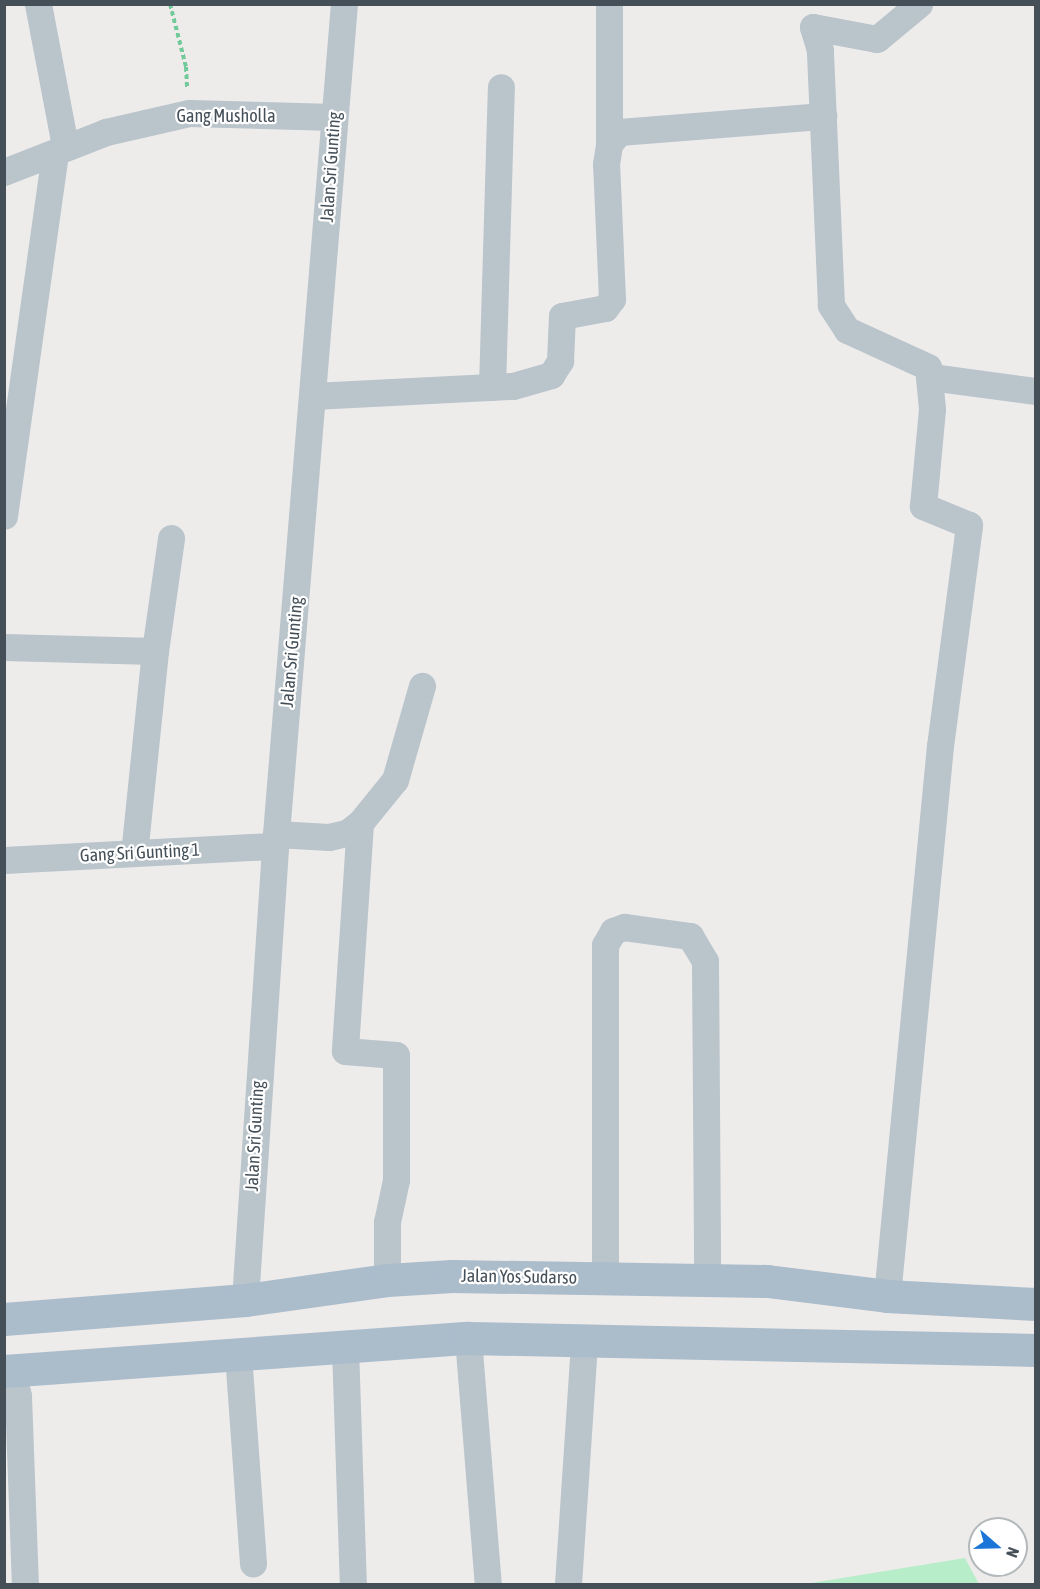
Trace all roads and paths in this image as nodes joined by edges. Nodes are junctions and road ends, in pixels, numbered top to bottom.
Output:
1 (38, 4) edge
2 (170, 4) edge
3 (344, 4) edge
4 (768, 4) edge
5 (792, 4) edge
6 (919, 4) edge
7 (609, 5) edge
8 (501, 87) dead end
9 (189, 113) junction
10 (823, 116) junction
11 (334, 117) junction
12 (609, 144) junction
13 (60, 150) junction
14 (4, 172) edge
15 (931, 377) junction
16 (492, 387) junction
17 (1035, 391) edge
18 (313, 396) junction
19 (4, 516) edge
20 (171, 538) dead end
21 (4, 647) edge
22 (155, 651) junction
23 (422, 686) dead end
24 (360, 823) junction
25 (275, 840) junction
26 (134, 853) junction
27 (4, 860) edge
28 (605, 1278) junction
29 (387, 1280) junction
30 (708, 1280) junction
31 (887, 1296) junction
32 (245, 1300) junction
33 (1035, 1304) edge
34 (4, 1319) edge
35 (468, 1338) junction
36 (584, 1341) junction
37 (345, 1347) junction
38 (1035, 1350) edge
39 (238, 1354) junction
40 (8, 1370) edge
41 (253, 1563) dead end
42 (25, 1584) edge
43 (353, 1584) edge
44 (488, 1584) edge
45 (568, 1584) edge

1 - 13 street
2 - 9 path
3 - 11 street, Jalan Sri Gunting
4 - 5 path
6 - 10 street
7 - 12 street
8 - 16 street
9 - 11 street, Gang Musholla
9 - 13 street, Gang Musholla
10 - 12 street
10 - 15 street
11 - 18 street, Jalan Sri Gunting
12 - 16 street
13 - 14 street, Gang Musholla
13 - 19 street
15 - 17 street
15 - 31 street
16 - 18 street
18 - 25 street, Jalan Sri Gunting
20 - 22 street
21 - 22 street
22 - 26 street
23 - 24 street
24 - 25 street, Gang Sri Gunting 1
24 - 29 street
25 - 26 street, Gang Sri Gunting 1
25 - 32 street, Jalan Sri Gunting
26 - 27 street, Gang Sri Gunting 1
28 - 29 main road, Jalan Yos Sudarso
28 - 30 main road, Jalan Yos Sudarso
28 - 30 street
29 - 32 main road, Jalan Yos Sudarso
30 - 31 main road, Jalan Yos Sudarso
31 - 33 main road, Jalan Yos Sudarso
32 - 34 main road, Jalan Yos Sudarso
35 - 36 main road
35 - 37 main road
35 - 44 street
36 - 38 main road
36 - 45 street
37 - 39 main road
37 - 43 street
39 - 40 main road
39 - 41 street
40 - 42 street

